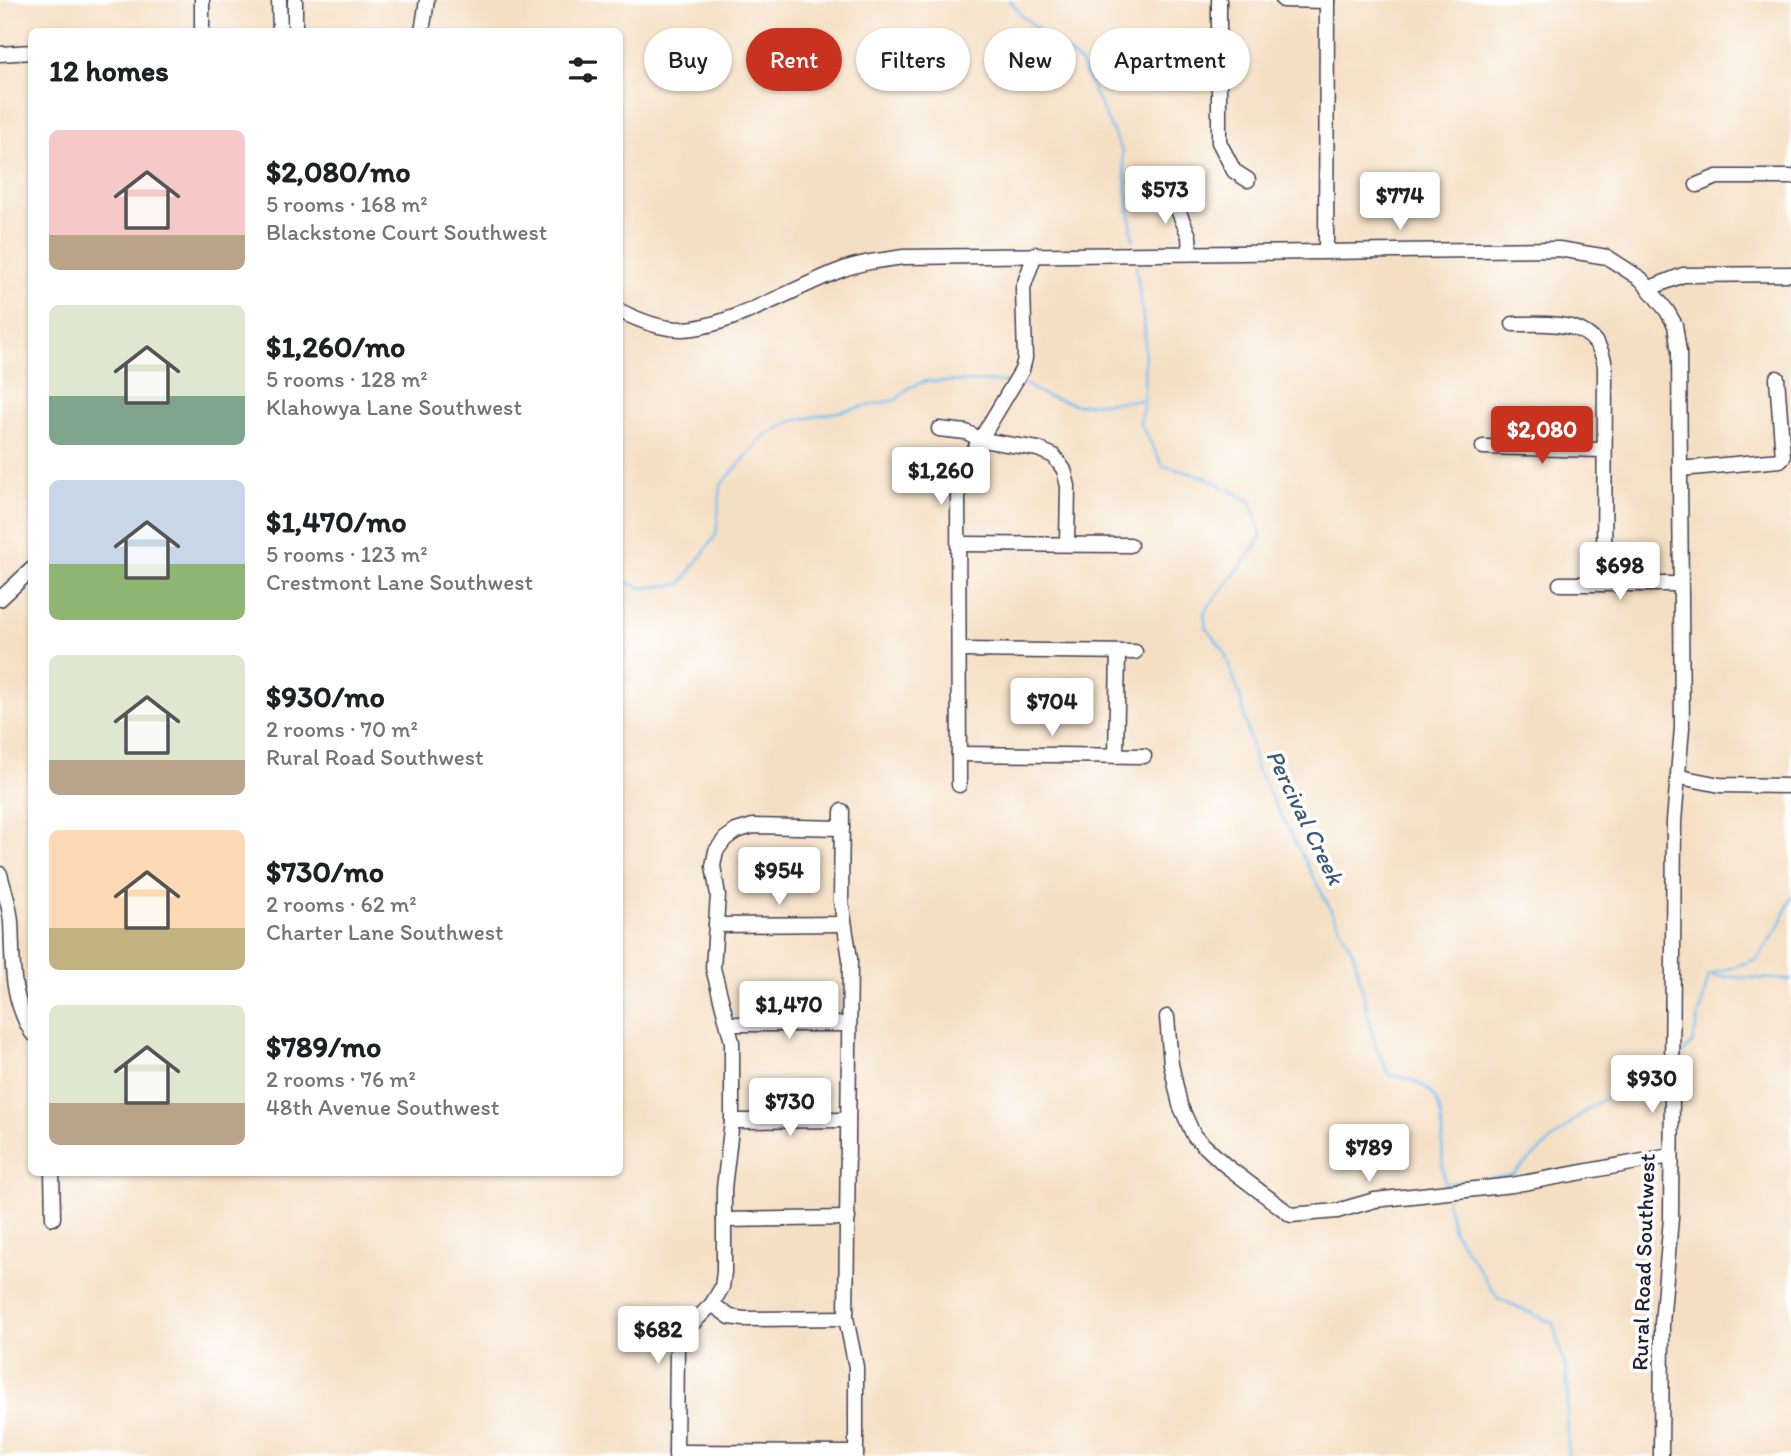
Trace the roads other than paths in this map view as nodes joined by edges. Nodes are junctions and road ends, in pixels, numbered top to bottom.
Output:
1 (202, 0) edge
2 (279, 0) edge
3 (295, 0) edge
4 (427, 0) edge
5 (1219, 0) edge
6 (1283, 0) edge
7 (1327, 0) edge
8 (202, 28) edge
9 (280, 28) edge
10 (295, 28) edge
11 (423, 28) edge
12 (28, 52) edge
13 (0, 54) edge
14 (1791, 177) edge
15 (1248, 180) dead end
16 (1697, 185) dead end
17 (1170, 191) dead end
18 (1326, 250) junction
19 (1191, 253) junction
20 (1035, 254) junction
21 (1791, 274) edge
22 (1650, 288) junction
23 (623, 312) edge
24 (1513, 324) dead end
25 (1777, 378) dead end
26 (939, 429) dead end
27 (982, 440) junction
28 (1483, 447) dead end
29 (1602, 450) junction
30 (1680, 469) junction
31 (960, 544) junction
32 (1067, 544) junction
33 (1130, 545) dead end
34 (28, 573) edge
35 (1560, 584) dead end
36 (1604, 584) junction
37 (1679, 584) junction
38 (0, 599) edge
39 (960, 650) junction
40 (1118, 652) junction
41 (1135, 652) dead end
42 (959, 754) junction
43 (1116, 756) junction
44 (1144, 756) dead end
45 (1680, 777) junction
46 (959, 785) dead end
47 (1791, 786) edge
48 (842, 811) dead end
49 (842, 828) junction
50 (0, 874) edge
51 (844, 924) junction
52 (716, 925) junction
53 (1167, 1017) dead end
54 (728, 1024) junction
55 (849, 1024) junction
56 (28, 1026) edge
57 (848, 1120) junction
58 (732, 1121) junction
59 (1670, 1156) junction
60 (52, 1176) edge
61 (53, 1218) dead end
62 (848, 1218) junction
63 (724, 1220) junction
64 (712, 1304) junction
65 (846, 1318) junction
66 (676, 1454) edge
67 (856, 1454) edge
68 (1661, 1456) edge

1 - 8 street
2 - 9 street
3 - 10 street
4 - 11 street
5 - 15 street
6 - 7 street
7 - 18 street
12 - 13 street
14 - 16 street
17 - 19 street
18 - 19 street, Rural Road Southwest
18 - 22 street, Rural Road Southwest
19 - 20 street, Rural Road Southwest
20 - 23 street, Rural Road Southwest
20 - 27 street
21 - 22 street
22 - 30 street, Rural Road Southwest
24 - 29 street
25 - 30 street
26 - 27 street
27 - 31 street
27 - 32 street
28 - 29 street
29 - 36 street
30 - 37 street, Rural Road Southwest
31 - 32 street
31 - 39 street
32 - 33 street
34 - 38 street
35 - 36 street
36 - 37 street
37 - 45 street, Rural Road Southwest
39 - 40 street
39 - 42 street
40 - 41 street
40 - 43 street
42 - 43 street
42 - 46 street
43 - 44 street
45 - 47 street
45 - 59 street, Rural Road Southwest
48 - 49 street
49 - 51 street
49 - 52 street
50 - 56 street
51 - 52 street
51 - 55 street
52 - 54 street
53 - 59 street
54 - 55 street
54 - 58 street
55 - 57 street
57 - 58 street
57 - 62 street
58 - 63 street
59 - 68 street, Rural Road Southwest
60 - 61 street
62 - 63 street
62 - 65 street
63 - 64 street
64 - 65 street
64 - 66 street
65 - 67 street
66 - 67 street

